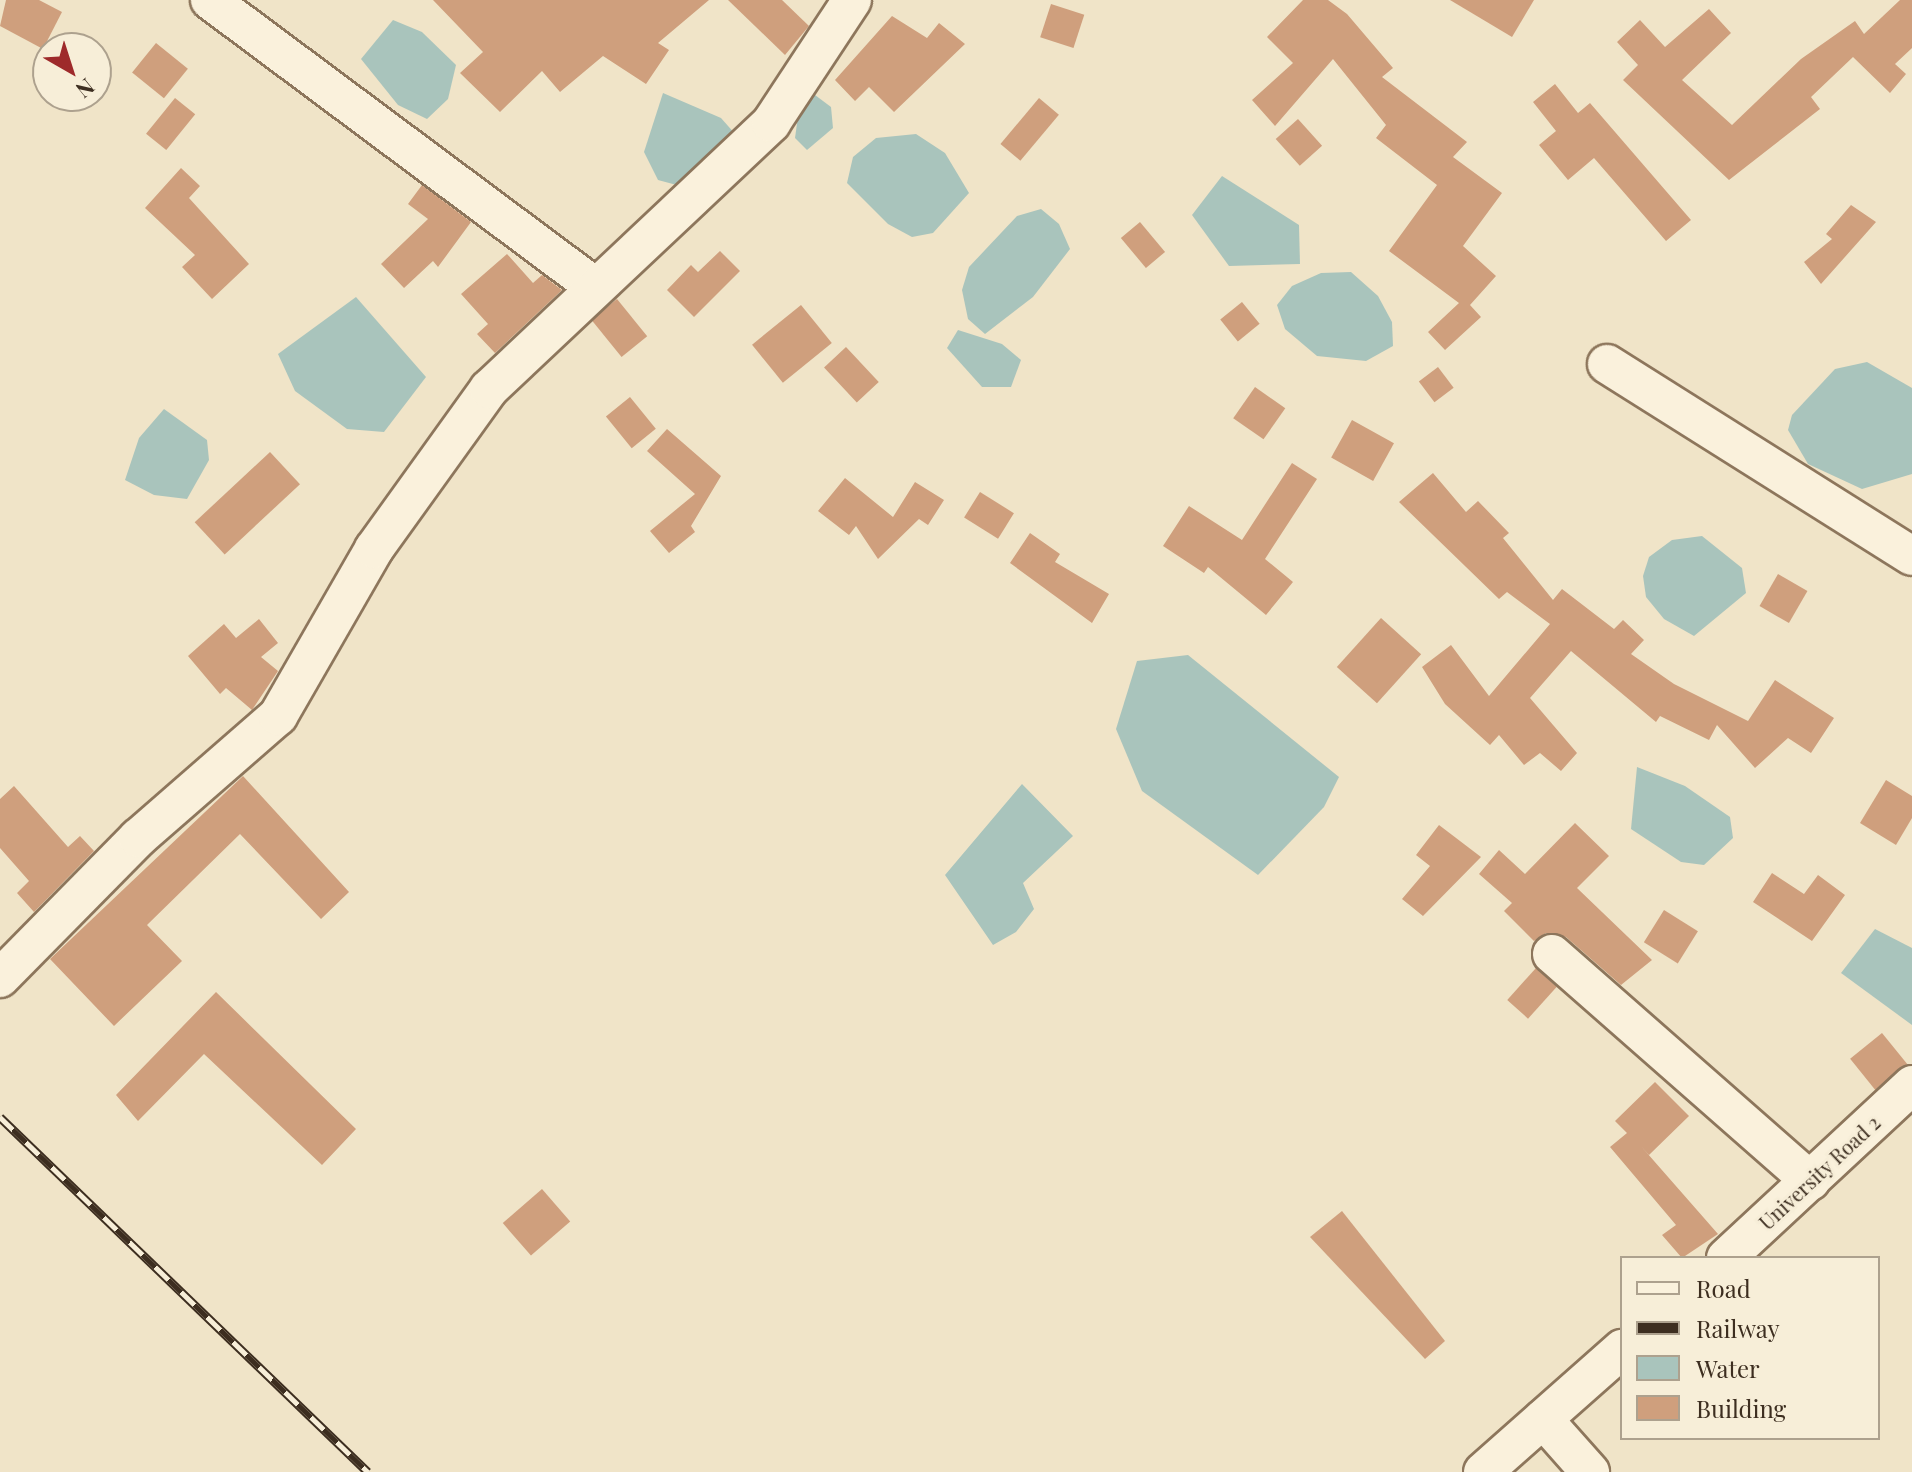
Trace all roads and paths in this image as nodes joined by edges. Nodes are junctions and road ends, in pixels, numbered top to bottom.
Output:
1 (210, 0) edge
2 (852, 0) edge
3 (594, 286) junction
4 (1607, 364) dead end
5 (1912, 556) edge
6 (1552, 954) dead end
7 (0, 978) edge
8 (1912, 1085) edge
9 (1810, 1181) junction
10 (1728, 1256) edge
11 (1620, 1351) edge
12 (1543, 1419) junction
13 (1483, 1472) edge
14 (1590, 1472) edge

1 - 3 street
2 - 3 street
3 - 7 street
4 - 5 street
6 - 9 street
8 - 9 street, University Road 2
9 - 10 street, University Road 2
11 - 12 street
12 - 13 street
12 - 14 street

